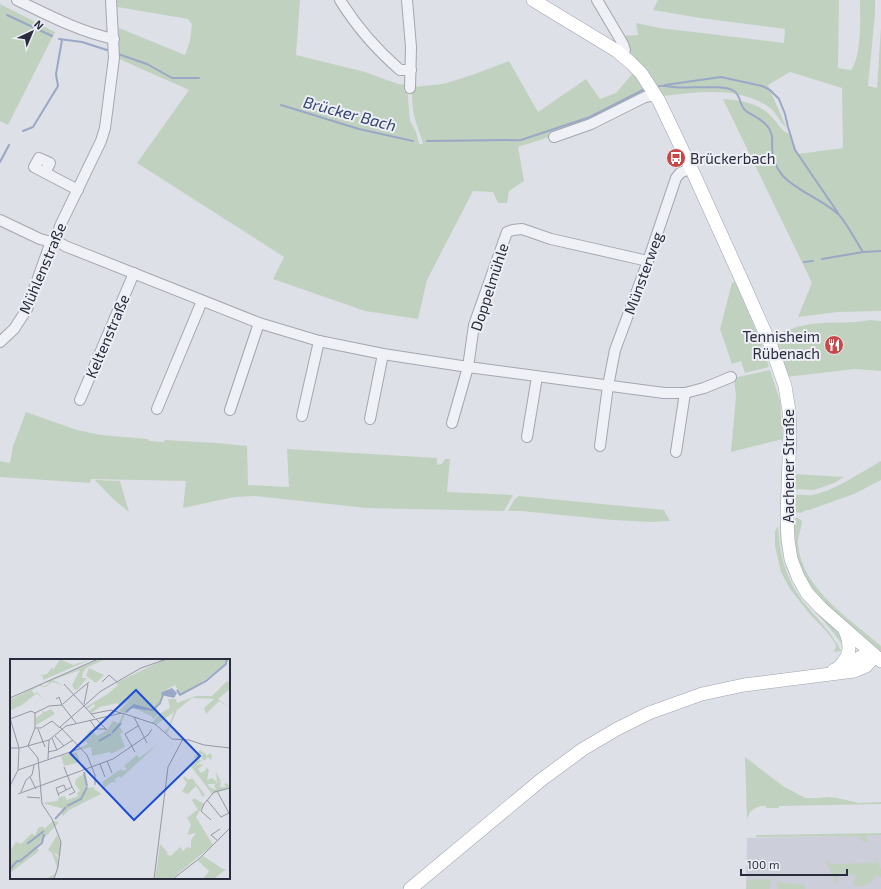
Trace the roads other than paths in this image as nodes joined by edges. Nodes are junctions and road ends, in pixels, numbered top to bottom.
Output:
1 (17, 0) edge
2 (111, 0) edge
3 (340, 0) edge
4 (407, 0) edge
5 (533, 0) edge
6 (597, 0) edge
7 (114, 43) junction
8 (621, 55) junction
9 (411, 70) junction
10 (410, 88) dead end
11 (655, 95) junction
12 (554, 137) dead end
13 (691, 168) junction
14 (45, 172) dead end
15 (78, 190) junction
16 (0, 220) edge
17 (57, 241) junction
18 (648, 261) junction
19 (134, 273) junction
20 (202, 301) junction
21 (259, 323) junction
22 (319, 340) junction
23 (0, 342) edge
24 (383, 354) junction
25 (468, 368) junction
26 (536, 377) junction
27 (731, 377) dead end
28 (608, 386) junction
29 (684, 393) junction
30 (80, 400) dead end
31 (157, 409) dead end
32 (230, 410) dead end
33 (302, 416) dead end
34 (370, 419) dead end
35 (452, 423) dead end
36 (527, 437) dead end
37 (600, 446) dead end
38 (676, 452) dead end
39 (845, 630) junction
40 (878, 659) edge
41 (833, 671) junction
42 (410, 889) edge

1 - 7 street
2 - 7 street, Mühlenstraße
3 - 9 street
4 - 9 street
5 - 8 main road, Aachener Straße
6 - 8 street
7 - 15 street, Mühlenstraße
8 - 11 main road, Aachener Straße
9 - 10 street
11 - 12 street
11 - 13 main road, Aachener Straße
13 - 18 street, Münsterweg
13 - 39 main road, Aachener Straße
14 - 15 street
15 - 17 street, Mühlenstraße
16 - 17 street
17 - 19 street
17 - 23 street, Mühlenstraße
18 - 25 street, Doppelmühle
18 - 28 street, Münsterweg
19 - 20 street
19 - 30 street, Keltenstraße
20 - 21 street
20 - 31 street
21 - 22 street
21 - 32 street
22 - 24 street
22 - 33 street
24 - 25 street
24 - 34 street
25 - 26 street
25 - 35 street
26 - 28 street
26 - 36 street
27 - 29 street
28 - 29 street
28 - 37 street
29 - 38 street
39 - 40 main road, Aachener Straße
39 - 41 main road
40 - 41 main road
41 - 42 main road

